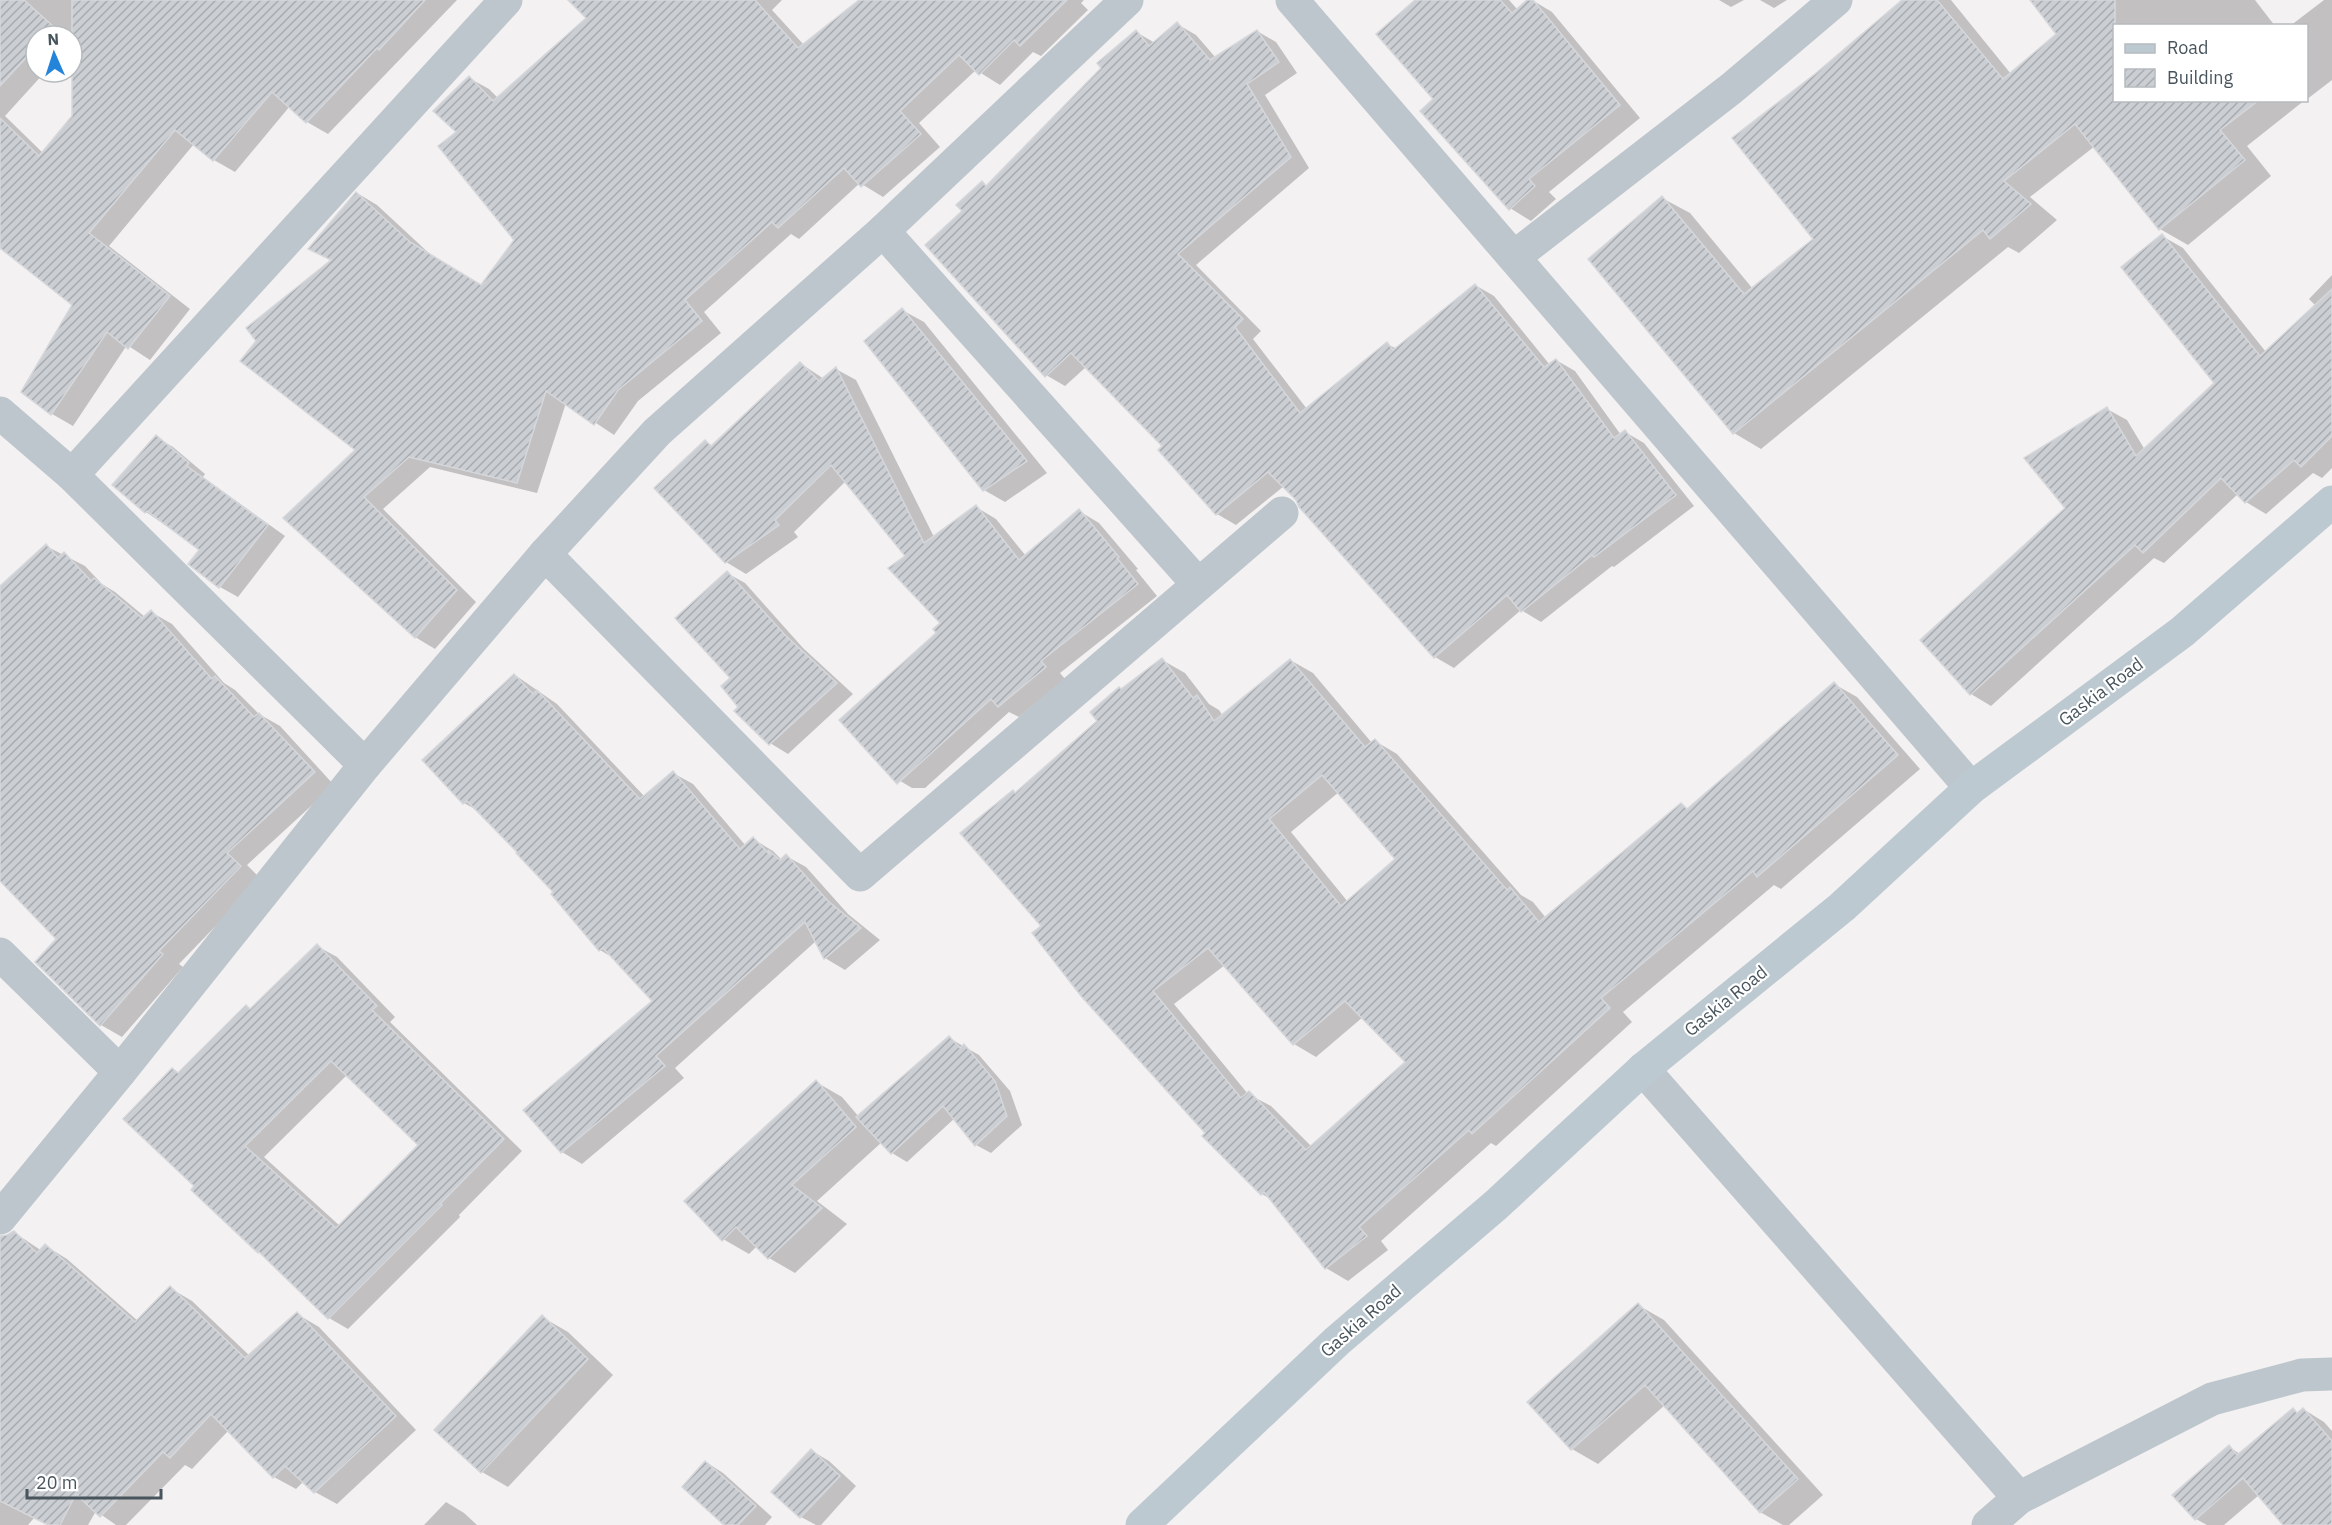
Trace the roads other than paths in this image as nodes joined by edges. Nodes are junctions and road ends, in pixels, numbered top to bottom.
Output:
1 (506, 0) edge
2 (1127, 0) edge
3 (1293, 0) edge
4 (1836, 0) edge
5 (883, 231) junction
6 (1514, 257) junction
7 (0, 413) edge
8 (72, 475) junction
9 (2332, 502) edge
10 (1282, 513) dead end
11 (545, 554) junction
12 (1197, 583) junction
13 (365, 765) junction
14 (1971, 788) junction
15 (0, 954) edge
16 (1643, 1069) junction
17 (120, 1072) junction
18 (0, 1218) edge
19 (2332, 1374) edge
20 (2019, 1498) junction
21 (1142, 1525) edge
22 (1988, 1525) edge

1 - 8 street
2 - 5 street
3 - 6 street
4 - 6 street
5 - 11 street
5 - 12 street
6 - 14 street
7 - 8 street
8 - 13 street
9 - 14 main road, Gaskia Road
10 - 12 street
11 - 12 street
11 - 13 street
13 - 17 street
14 - 16 main road, Gaskia Road
15 - 17 street
16 - 20 street
16 - 21 main road, Gaskia Road
17 - 18 street
19 - 20 street
20 - 22 street

